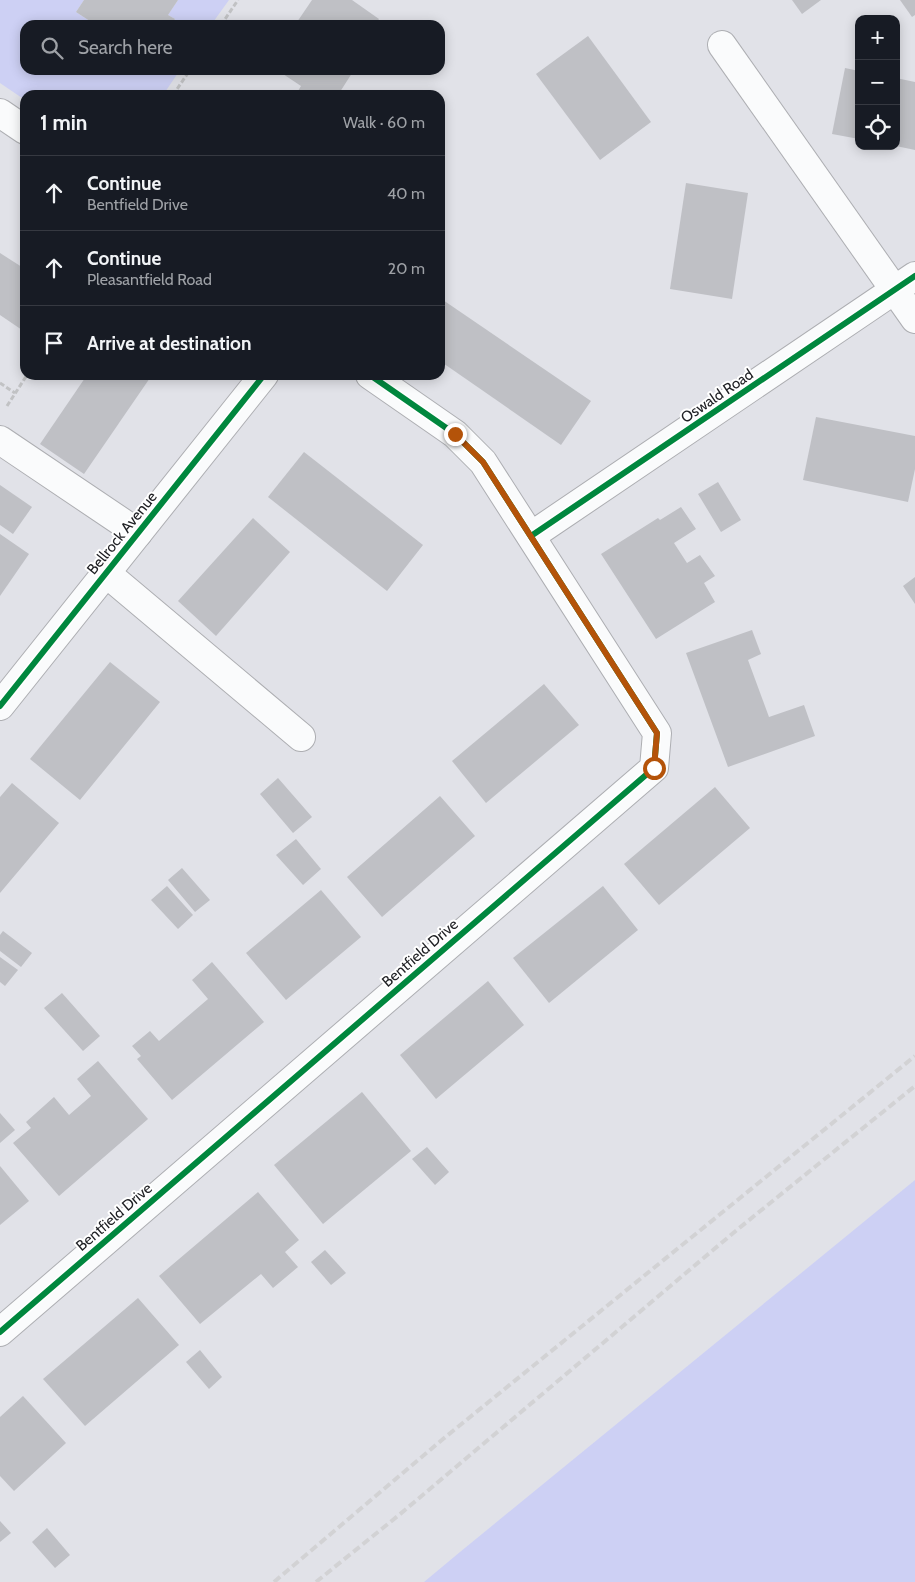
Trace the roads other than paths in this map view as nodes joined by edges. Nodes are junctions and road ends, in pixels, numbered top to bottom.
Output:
1 (722, 45) dead end
2 (0, 114) edge
3 (20, 127) edge
4 (905, 284) edge
5 (915, 319) edge
6 (260, 380) edge
7 (377, 380) edge
8 (0, 440) edge
9 (138, 533) junction
10 (531, 536) junction
11 (106, 573) junction
12 (0, 706) edge
13 (301, 738) dead end
14 (0, 1332) edge

1 - 4 street
2 - 3 street
4 - 5 street
4 - 10 street, Oswald Road
6 - 9 street, Bellrock Avenue
7 - 10 street, Bentfield Drive
8 - 9 street
9 - 11 street, Bellrock Avenue
10 - 14 street, Bentfield Drive
11 - 12 street, Bellrock Avenue
11 - 13 street

